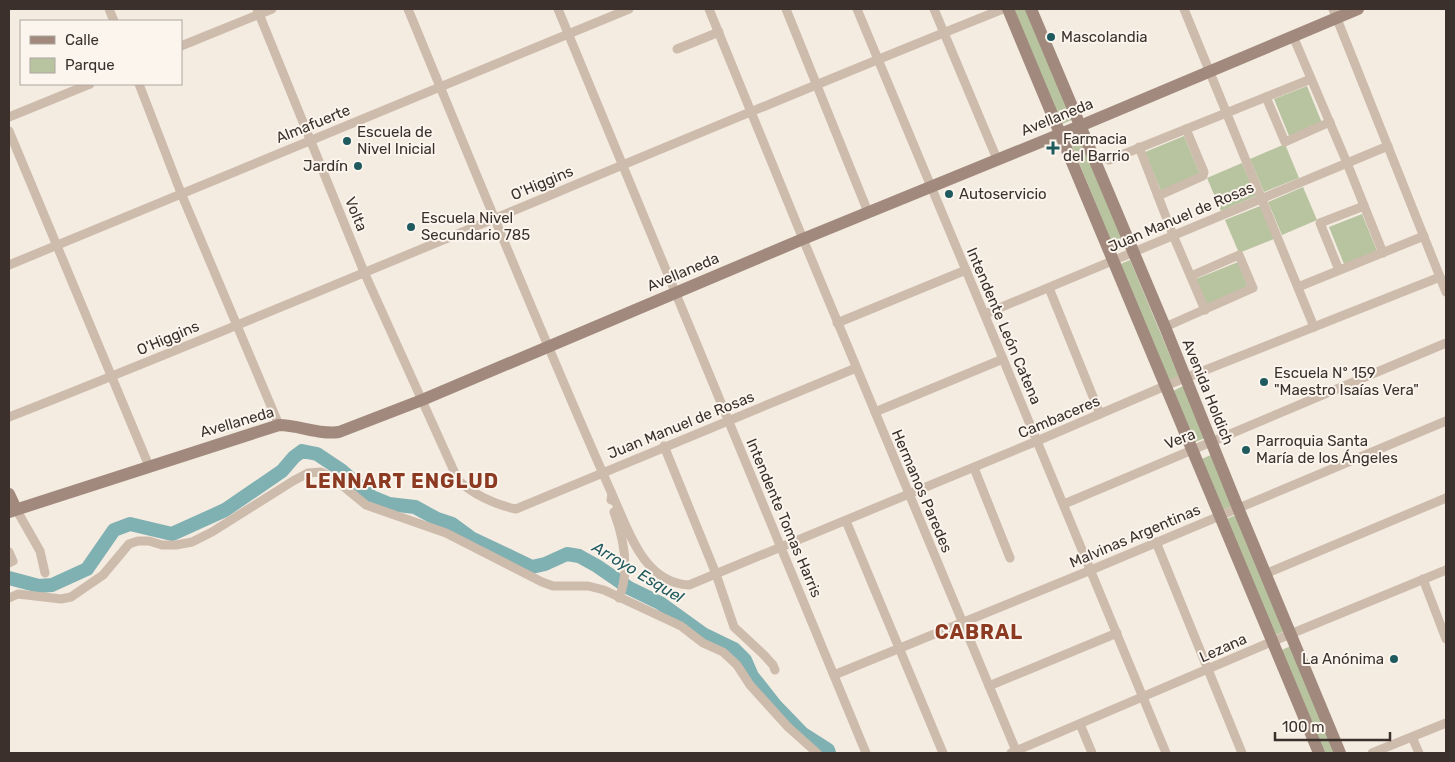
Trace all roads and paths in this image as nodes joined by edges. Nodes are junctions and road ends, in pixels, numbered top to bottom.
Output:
1 (272, 9) edge
2 (408, 9) edge
3 (558, 9) edge
4 (629, 9) edge
5 (709, 9) edge
6 (786, 9) edge
7 (857, 9) edge
8 (934, 9) edge
9 (1003, 9) edge
10 (1008, 9) edge
11 (1031, 9) edge
12 (1184, 9) edge
13 (1358, 9) edge
14 (258, 11) edge
15 (1334, 13) edge
16 (719, 32) junction
17 (943, 32) junction
18 (568, 34) junction
19 (1293, 36) junction
20 (182, 46) edge
21 (677, 49) dead end
22 (878, 59) junction
23 (1209, 71) junction
24 (1311, 79) junction
25 (816, 84) junction
26 (88, 85) edge
27 (139, 85) edge
28 (440, 87) junction
29 (1266, 97) junction
30 (751, 111) junction
31 (1227, 113) junction
32 (9, 117) edge
33 (1330, 122) junction
34 (1080, 126) junction
35 (1186, 129) junction
36 (9, 131) edge
37 (1060, 134) junction
38 (312, 140) junction
39 (1388, 146) junction
40 (1139, 147) junction
41 (997, 159) junction
42 (1109, 160) dead end
43 (1347, 163) junction
44 (622, 164) junction
45 (932, 186) junction
46 (181, 193) junction
47 (1158, 196) junction
48 (1262, 198) junction
49 (1364, 206) junction
50 (868, 212) junction
51 (495, 217) junction
52 (1173, 236) junction
53 (1424, 236) junction
54 (802, 239) junction
55 (56, 245) junction
56 (1132, 253) junction
57 (1383, 253) junction
58 (1113, 261) junction
59 (9, 264) edge
60 (966, 270) junction
61 (1339, 270) junction
62 (364, 272) junction
63 (1191, 276) junction
64 (1440, 277) junction
65 (1298, 287) junction
66 (1049, 288) junction
67 (1446, 292) edge
68 (675, 294) junction
69 (1205, 310) junction
70 (985, 314) junction
71 (838, 322) junction
72 (237, 324) junction
73 (1164, 327) junction
74 (1314, 327) junction
75 (1446, 342) edge
76 (548, 348) junction
77 (1004, 359) junction
78 (856, 368) junction
79 (111, 377) junction
80 (1185, 378) junction
81 (1165, 386) junction
82 (422, 400) junction
83 (875, 412) junction
84 (1100, 414) junction
85 (9, 417) edge
86 (728, 420) junction
87 (1446, 421) edge
88 (279, 425) junction
89 (1038, 441) junction
90 (1210, 442) junction
91 (664, 446) junction
92 (1191, 449) junction
93 (149, 466) junction
94 (974, 468) junction
95 (602, 472) junction
96 (9, 494) edge
97 (612, 494) junction
98 (908, 495) junction
99 (1446, 498) edge
100 (1064, 504) junction
101 (1238, 508) junction
102 (516, 509) joint
103 (13, 510) edge
104 (1219, 516) junction
105 (846, 521) junction
106 (1156, 542) junction
107 (782, 547) junction
108 (9, 552) edge
109 (1010, 558) dead end
110 (11, 562) edge
111 (1091, 570) junction
112 (1446, 570) edge
113 (45, 573) dead end
114 (716, 574) junction
115 (1265, 574) junction
116 (1423, 579) junction
117 (9, 598) edge
118 (619, 598) junction
119 (962, 622) junction
120 (1117, 633) junction
121 (1290, 635) junction
122 (1446, 639) edge
123 (1271, 642) junction
124 (898, 648) junction
125 (775, 670) dead end
126 (1207, 670) junction
127 (834, 675) junction
128 (989, 686) junction
129 (1143, 698) junction
130 (1446, 722) edge
131 (1080, 724) junction
132 (1412, 737) junction
133 (1015, 752) edge
134 (818, 753) edge
135 (866, 753) edge
136 (943, 753) edge
137 (1092, 753) edge
138 (1166, 753) edge
139 (1242, 753) edge
140 (1318, 753) edge
141 (1340, 753) edge
142 (1372, 753) edge
143 (1419, 753) edge

1 - 14 street
2 - 28 street
3 - 18 street, Intendente Tomas Harris
4 - 18 street, Almafuerte
5 - 16 street, Hermanos Paredes
6 - 25 street
7 - 22 street, Intendente León Catena
8 - 17 street
9 - 17 street, O'Higgins
10 - 37 street
11 - 34 street, Avenida Holdich
12 - 23 street
13 - 15 street, Avellaneda
14 - 20 street
14 - 38 street, Volta
15 - 19 street, Avellaneda
15 - 39 street
16 - 21 street
16 - 30 street, Hermanos Paredes
17 - 22 street, O'Higgins
17 - 41 street
18 - 28 street, Almafuerte
18 - 44 street, Intendente Tomas Harris
19 - 23 street, Avellaneda
19 - 24 street
22 - 25 street, O'Higgins
22 - 45 street, Intendente León Catena
23 - 31 street
23 - 34 street, Avellaneda
24 - 29 street
24 - 33 street
25 - 30 street, O'Higgins
25 - 50 street
26 - 32 street
27 - 46 street
28 - 38 street, Almafuerte
28 - 51 street
29 - 31 street
29 - 33 street
30 - 44 street, O'Higgins
30 - 54 street, Hermanos Paredes
31 - 35 street
31 - 48 street
33 - 43 street
34 - 37 street, Avellaneda
34 - 56 street, Avenida Holdich
35 - 40 street
35 - 47 street
36 - 55 street
37 - 41 street, Avellaneda
37 - 58 street
38 - 46 street, Almafuerte
38 - 62 street, Volta
39 - 43 street, Juan Manuel de Rosas
39 - 53 street
40 - 42 street
40 - 47 street
41 - 45 street, Avellaneda
43 - 48 street, Juan Manuel de Rosas
43 - 49 street
44 - 51 street, O'Higgins
44 - 68 street, Intendente Tomas Harris
45 - 50 street, Avellaneda
45 - 60 street, Intendente León Catena
46 - 55 street, Almafuerte
46 - 72 street
47 - 52 street
48 - 52 street, Juan Manuel de Rosas
48 - 65 street
49 - 57 street
49 - 61 street
50 - 54 street, Avellaneda
51 - 62 street, O'Higgins
51 - 76 street
52 - 56 street, Juan Manuel de Rosas
52 - 63 street
53 - 57 street
53 - 64 street
54 - 68 street, Avellaneda
54 - 71 street, Hermanos Paredes
55 - 59 street, Almafuerte
55 - 79 street
56 - 58 street, Juan Manuel de Rosas
56 - 73 street, Avenida Holdich
57 - 61 street
58 - 66 street, Juan Manuel de Rosas
58 - 81 street
60 - 70 street, Intendente León Catena
60 - 71 street
61 - 65 street
62 - 72 street, O'Higgins
62 - 82 street, Volta
63 - 69 street
63 - 69 street
64 - 67 street
64 - 74 street, Cambaceres
65 - 74 street
66 - 70 street, Juan Manuel de Rosas
66 - 84 street
68 - 76 street, Avellaneda
68 - 86 street, Intendente Tomas Harris
69 - 73 street
70 - 77 street, Intendente León Catena
71 - 78 street, Hermanos Paredes
72 - 79 street, O'Higgins
72 - 88 street
73 - 80 street, Avenida Holdich
74 - 80 street, Cambaceres
75 - 90 street, Vera
76 - 82 street, Avellaneda
76 - 95 street
77 - 83 street
77 - 89 street, Intendente León Catena
78 - 83 street, Hermanos Paredes
78 - 86 street, Juan Manuel de Rosas
79 - 85 street, O'Higgins
79 - 93 street
80 - 81 street, Cambaceres
80 - 90 street, Avenida Holdich
81 - 84 street, Cambaceres
81 - 92 street
82 - 88 street, Avellaneda
82 - 102 street, Volta
83 - 98 street, Hermanos Paredes
84 - 89 street, Cambaceres
86 - 91 street, Juan Manuel de Rosas
86 - 107 street, Intendente Tomas Harris
87 - 101 street, Malvinas Argentinas
88 - 93 street, Avellaneda
89 - 94 street, Cambaceres
89 - 100 street, Intendente León Catena
90 - 92 street, Vera
90 - 101 street, Avenida Holdich
91 - 95 street, Juan Manuel de Rosas
91 - 114 street
92 - 100 street, Vera
92 - 104 street
93 - 103 street, Avellaneda
94 - 98 street, Cambaceres
94 - 109 street
95 - 97 street
95 - 102 street, Juan Manuel de Rosas
96 - 103 street
97 - 114 street, Cambaceres
97 - 118 street
98 - 105 street, Cambaceres
98 - 119 street, Hermanos Paredes
99 - 115 street
100 - 111 street, Intendente León Catena
101 - 104 street, Malvinas Argentinas
101 - 115 street, Avenida Holdich
103 - 113 street
104 - 106 street, Malvinas Argentinas
104 - 123 street
105 - 107 street, Cambaceres
105 - 124 street
106 - 111 street, Malvinas Argentinas
106 - 126 street
107 - 114 street, Cambaceres
107 - 127 street, Intendente Tomas Harris
108 - 110 street
111 - 119 street, Malvinas Argentinas
111 - 120 street, Intendente León Catena
112 - 116 street, Lezana
114 - 125 street
115 - 121 street, Avenida Holdich
116 - 121 street, Lezana
116 - 122 street
117 - 118 street
118 - 134 street
119 - 124 street, Malvinas Argentinas
119 - 128 street, Hermanos Paredes
120 - 128 street
120 - 129 street, Intendente León Catena
121 - 123 street, Lezana
121 - 141 street, Avenida Holdich
123 - 126 street, Lezana
123 - 140 street
124 - 127 street, Malvinas Argentinas
124 - 136 street
126 - 129 street, Lezana
126 - 139 street
127 - 135 street, Intendente Tomas Harris
128 - 133 street, Hermanos Paredes
129 - 131 street, Lezana
129 - 138 street, Intendente León Catena
130 - 132 street
131 - 133 street, Lezana
131 - 137 street
132 - 142 street
132 - 143 street

